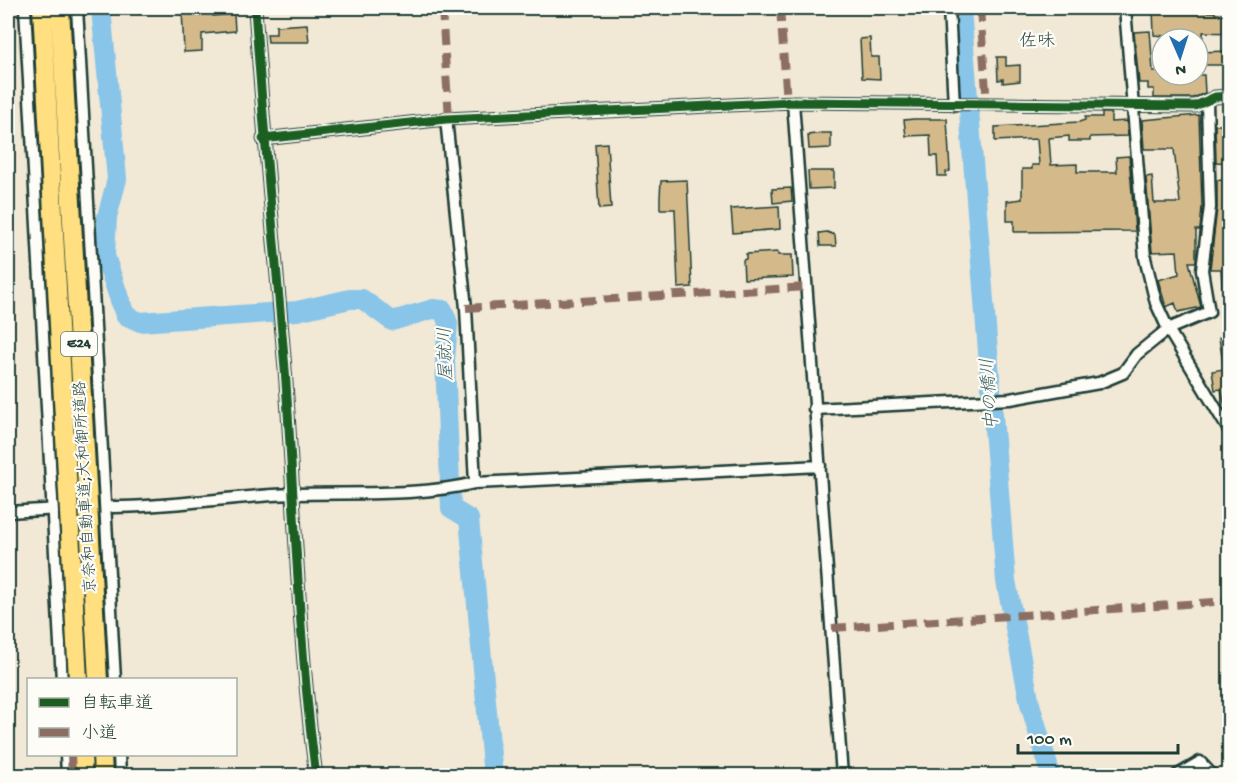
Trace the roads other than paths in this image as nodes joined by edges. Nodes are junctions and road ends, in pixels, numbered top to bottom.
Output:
1 (25, 8) edge
2 (42, 8) edge
3 (60, 8) edge
4 (77, 8) edge
5 (255, 8) edge
6 (948, 8) edge
7 (1125, 8) edge
8 (1230, 96) edge
9 (793, 102) junction
10 (1207, 102) junction
11 (1131, 104) junction
12 (954, 105) junction
13 (446, 119) junction
14 (263, 139) junction
15 (1168, 329) junction
16 (814, 409) junction
17 (1230, 432) edge
18 (820, 466) junction
19 (475, 483) junction
20 (291, 494) junction
21 (109, 507) junction
22 (53, 510) junction
23 (8, 512) edge
24 (62, 678) edge
25 (78, 678) edge
26 (98, 678) edge
27 (115, 678) edge
28 (66, 756) edge
29 (82, 756) edge
30 (102, 756) edge
31 (119, 756) edge
32 (842, 774) edge
33 (67, 776) edge
34 (84, 776) edge
35 (103, 776) edge
36 (120, 776) edge
37 (316, 776) edge
38 (1176, 776) edge
39 (1213, 776) edge

1 - 22 street
2 - 25 highway, 京奈和自動車道;大和御所道路 / E24, bridge
3 - 26 highway, 京奈和自動車道;大和御所道路 / E24, bridge
4 - 21 street
5 - 14 street
6 - 12 street
7 - 11 street
8 - 10 street
9 - 12 street
9 - 13 street
9 - 16 street
10 - 11 street
10 - 15 street
11 - 12 street
11 - 15 street
13 - 14 street
13 - 19 street
14 - 20 street
15 - 16 street
15 - 17 street
16 - 18 street
18 - 19 street
18 - 32 street
19 - 20 street
20 - 21 street
20 - 37 street
21 - 22 street
21 - 27 street
22 - 23 street
22 - 24 street
28 - 33 street
29 - 34 highway
30 - 35 highway
31 - 36 street
38 - 39 street

